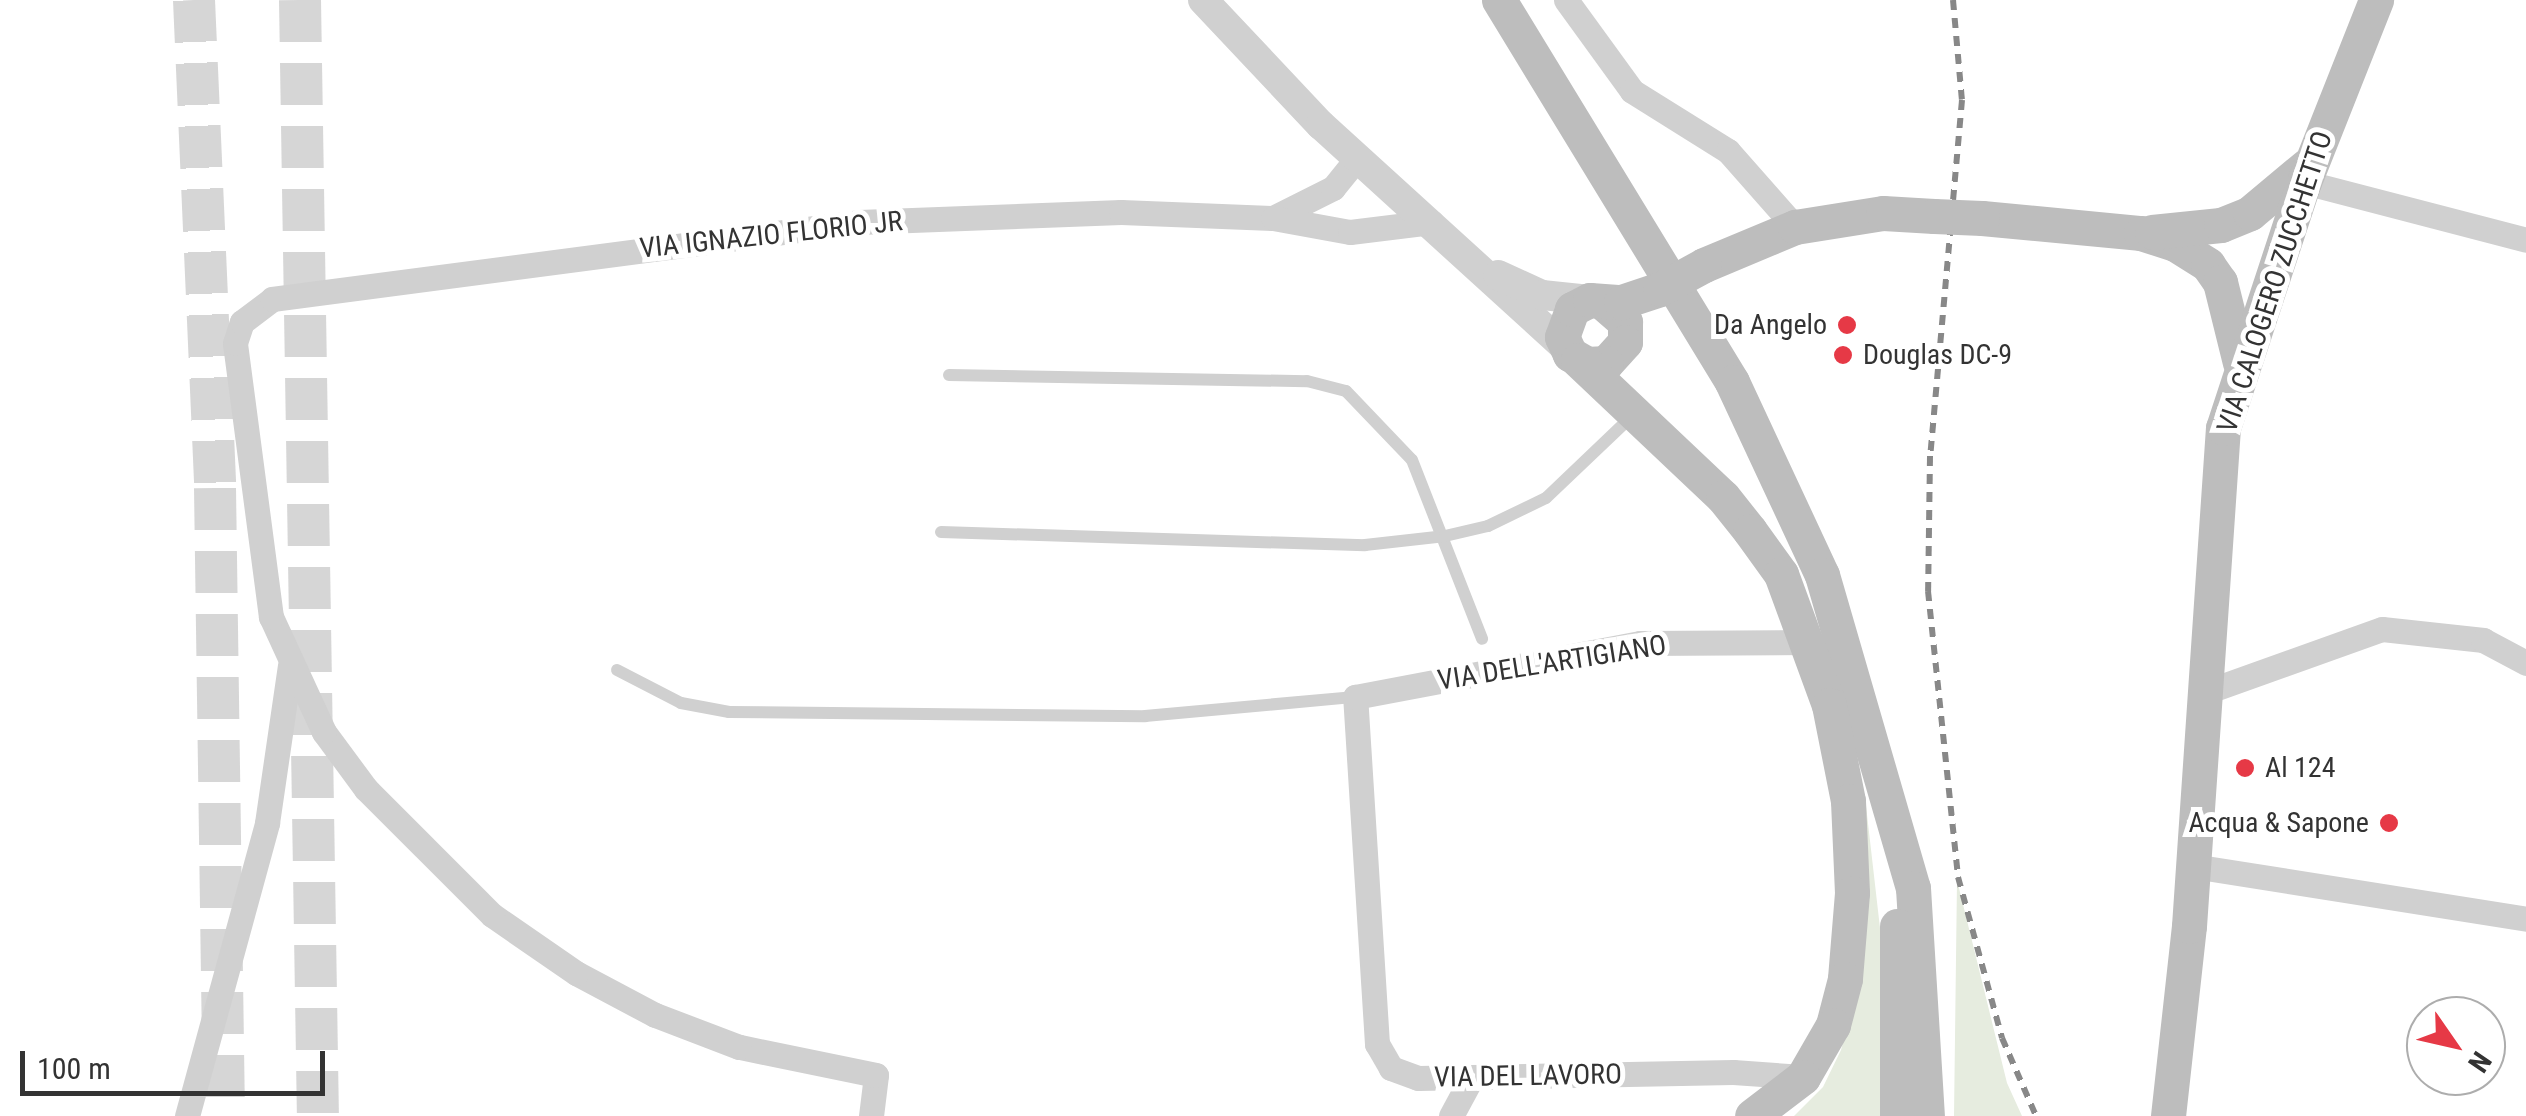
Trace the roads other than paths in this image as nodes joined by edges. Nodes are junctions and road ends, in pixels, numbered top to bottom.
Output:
1 (1203, 0) edge
2 (1499, 0) edge
3 (1566, 0) edge
4 (2376, 0) edge
5 (1358, 157) junction
6 (2309, 170) junction
7 (1273, 218) junction
8 (1431, 222) junction
9 (2220, 225) junction
10 (1796, 227) junction
11 (2141, 233) junction
12 (2526, 240) edge
13 (2276, 264) junction
14 (2208, 265) junction
15 (1483, 266) junction
16 (1660, 289) junction
17 (1596, 301) junction
18 (1624, 342) junction
19 (1571, 353) junction
20 (2241, 369) junction
21 (949, 375) dead end
22 (1636, 413) junction
23 (941, 532) dead end
24 (1445, 536) junction
25 (1482, 639) dead end
26 (1811, 642) junction
27 (2526, 663) edge
28 (290, 666) junction
29 (617, 670) dead end
30 (2203, 692) junction
31 (1355, 697) junction
32 (1892, 822) junction
33 (2193, 866) junction
34 (1900, 896) junction
35 (2526, 919) edge
36 (1472, 1077) junction
37 (1803, 1077) junction
38 (186, 1116) edge
39 (871, 1116) edge
40 (1451, 1116) edge
41 (1752, 1116) edge
42 (1897, 1116) edge
43 (1911, 1116) edge
44 (1927, 1116) edge
45 (2168, 1116) edge

1 - 5 street
2 - 32 main road
3 - 10 street
4 - 6 main road, VIA CALOGERO ZUCCHETTO
5 - 7 street
5 - 8 street
6 - 9 main road
6 - 12 street
6 - 13 main road, VIA CALOGERO ZUCCHETTO
7 - 8 street, VIA IGNAZIO FLORIO JR
7 - 28 street, VIA IGNAZIO FLORIO JR
8 - 15 street
9 - 11 main road
9 - 13 main road
9 - 14 main road
10 - 11 main road, bridge
10 - 16 main road, bridge
11 - 14 main road
13 - 14 main road
13 - 20 main road, VIA CALOGERO ZUCCHETTO
14 - 20 main road
15 - 17 street
15 - 19 street
16 - 17 main road
16 - 18 main road
17 - 18 main road
17 - 19 main road
18 - 19 main road
18 - 22 main road
19 - 22 main road
20 - 30 main road, VIA CALOGERO ZUCCHETTO
21 - 24 lane
22 - 24 lane
22 - 26 main road
23 - 24 lane
24 - 25 lane
26 - 31 street, VIA DELL'ARTIGIANO
26 - 37 main road
27 - 30 street
28 - 38 street
28 - 39 street
29 - 31 lane
30 - 33 main road, VIA CALOGERO ZUCCHETTO
31 - 36 street, VIA DEL LAVORO
32 - 34 main road
32 - 44 main road
33 - 35 street
33 - 45 main road, VIA CALOGERO ZUCCHETTO
34 - 42 main road
34 - 43 main road
36 - 37 street, VIA DEL LAVORO
36 - 40 street
37 - 41 main road

